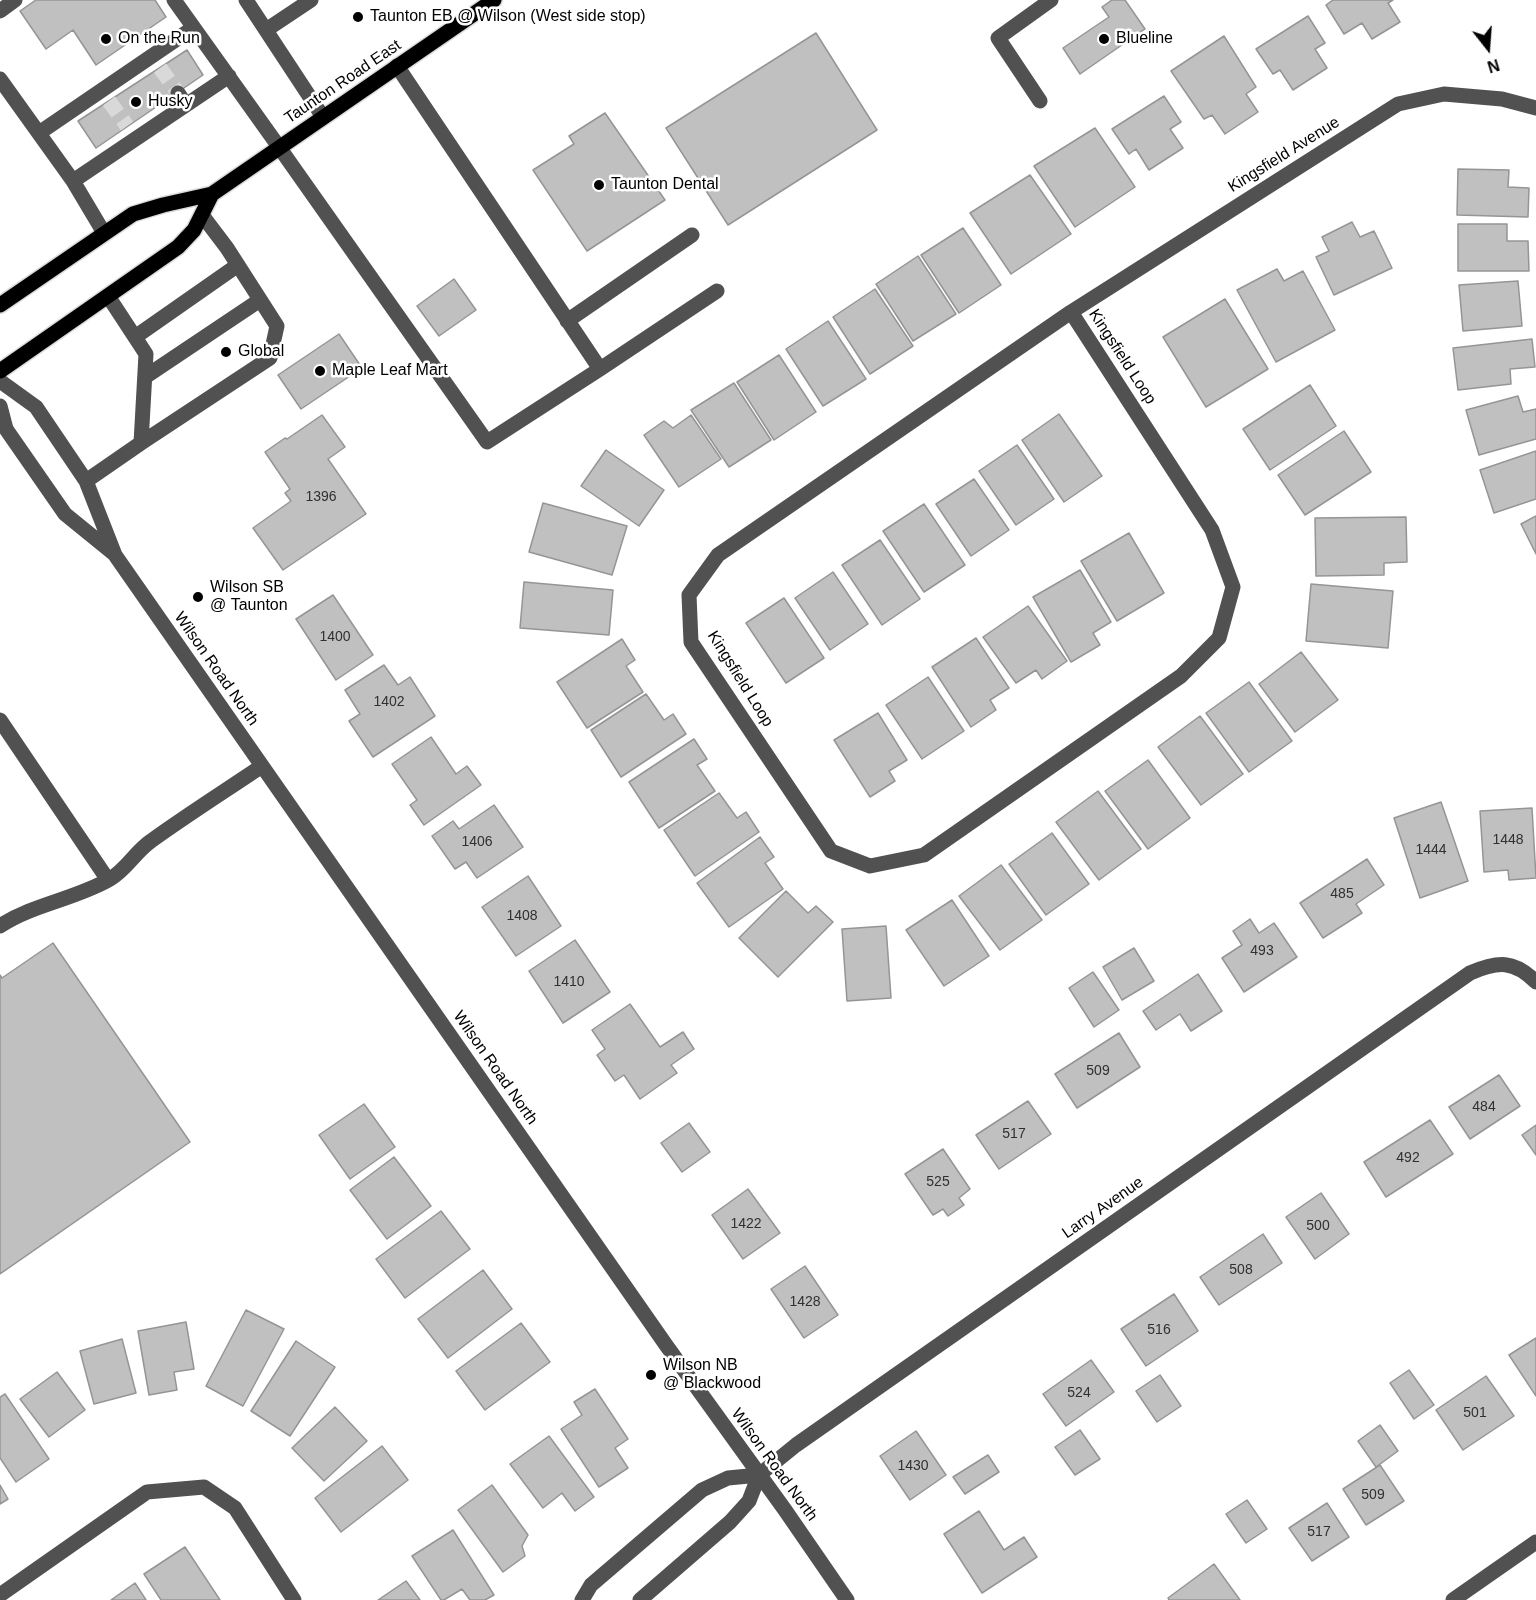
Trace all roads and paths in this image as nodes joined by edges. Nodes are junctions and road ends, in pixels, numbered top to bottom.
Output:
1 (15, 0) edge
2 (174, 0) edge
3 (246, 0) edge
4 (311, 0) edge
5 (494, 0) edge
6 (1051, 0) edge
7 (0, 11) edge
8 (194, 28) junction
9 (266, 30) junction
10 (398, 66) junction
11 (228, 76) junction
12 (0, 79) edge
13 (1040, 101) dead end
14 (1536, 108) edge
15 (323, 117) junction
16 (39, 133) junction
17 (279, 147) junction
18 (73, 181) junction
19 (212, 194) junction
20 (202, 215) junction
21 (104, 233) junction
22 (692, 235) dead end
23 (238, 265) junction
24 (717, 291) dead end
25 (108, 296) junction
26 (260, 300) junction
27 (0, 305) edge
28 (1071, 312) junction
29 (567, 321) junction
30 (135, 337) junction
31 (600, 369) junction
32 (0, 371) edge
33 (145, 377) junction
34 (0, 381) edge
35 (0, 406) edge
36 (141, 443) junction
37 (86, 482) junction
38 (115, 555) junction
39 (0, 720) edge
40 (262, 766) junction
41 (108, 880) junction
42 (0, 926) edge
43 (1536, 982) edge
44 (759, 1475) junction
45 (1536, 1542) edge
46 (0, 1595) edge
47 (294, 1600) edge
48 (582, 1600) edge
49 (640, 1600) edge
50 (847, 1600) edge
51 (1453, 1600) edge

1 - 7 street
2 - 8 street
3 - 9 street
4 - 9 street
5 - 10 main road, Taunton Road East
6 - 13 street
8 - 11 street
8 - 16 street
9 - 15 street
10 - 15 main road, Taunton Road East
10 - 29 street
11 - 17 street
11 - 18 street
12 - 16 street
14 - 28 street, Kingsfield Avenue
15 - 17 main road, Taunton Road East
16 - 18 street
17 - 19 main road, Taunton Road East
17 - 31 street
18 - 21 street
19 - 20 main road, Taunton Road East
19 - 21 main road, Taunton Road East
20 - 23 street
20 - 25 main road, Taunton Road East
21 - 27 main road, Taunton Road East
22 - 29 street
23 - 26 street
23 - 30 street
24 - 31 street
25 - 30 street
25 - 32 main road, Taunton Road East
26 - 33 street
26 - 36 street
28 - 28 street, Kingsfield Loop
29 - 31 street
30 - 33 street
33 - 36 street
34 - 37 street, Wilson Road North
35 - 38 street, Wilson Road North
36 - 37 street
37 - 38 street, Wilson Road North
38 - 40 street, Wilson Road North
39 - 41 street
40 - 41 street
40 - 44 street, Wilson Road North
41 - 42 street
43 - 44 street, Larry Avenue
44 - 48 street
44 - 49 street
44 - 50 street, Wilson Road North
45 - 51 street
46 - 47 street

